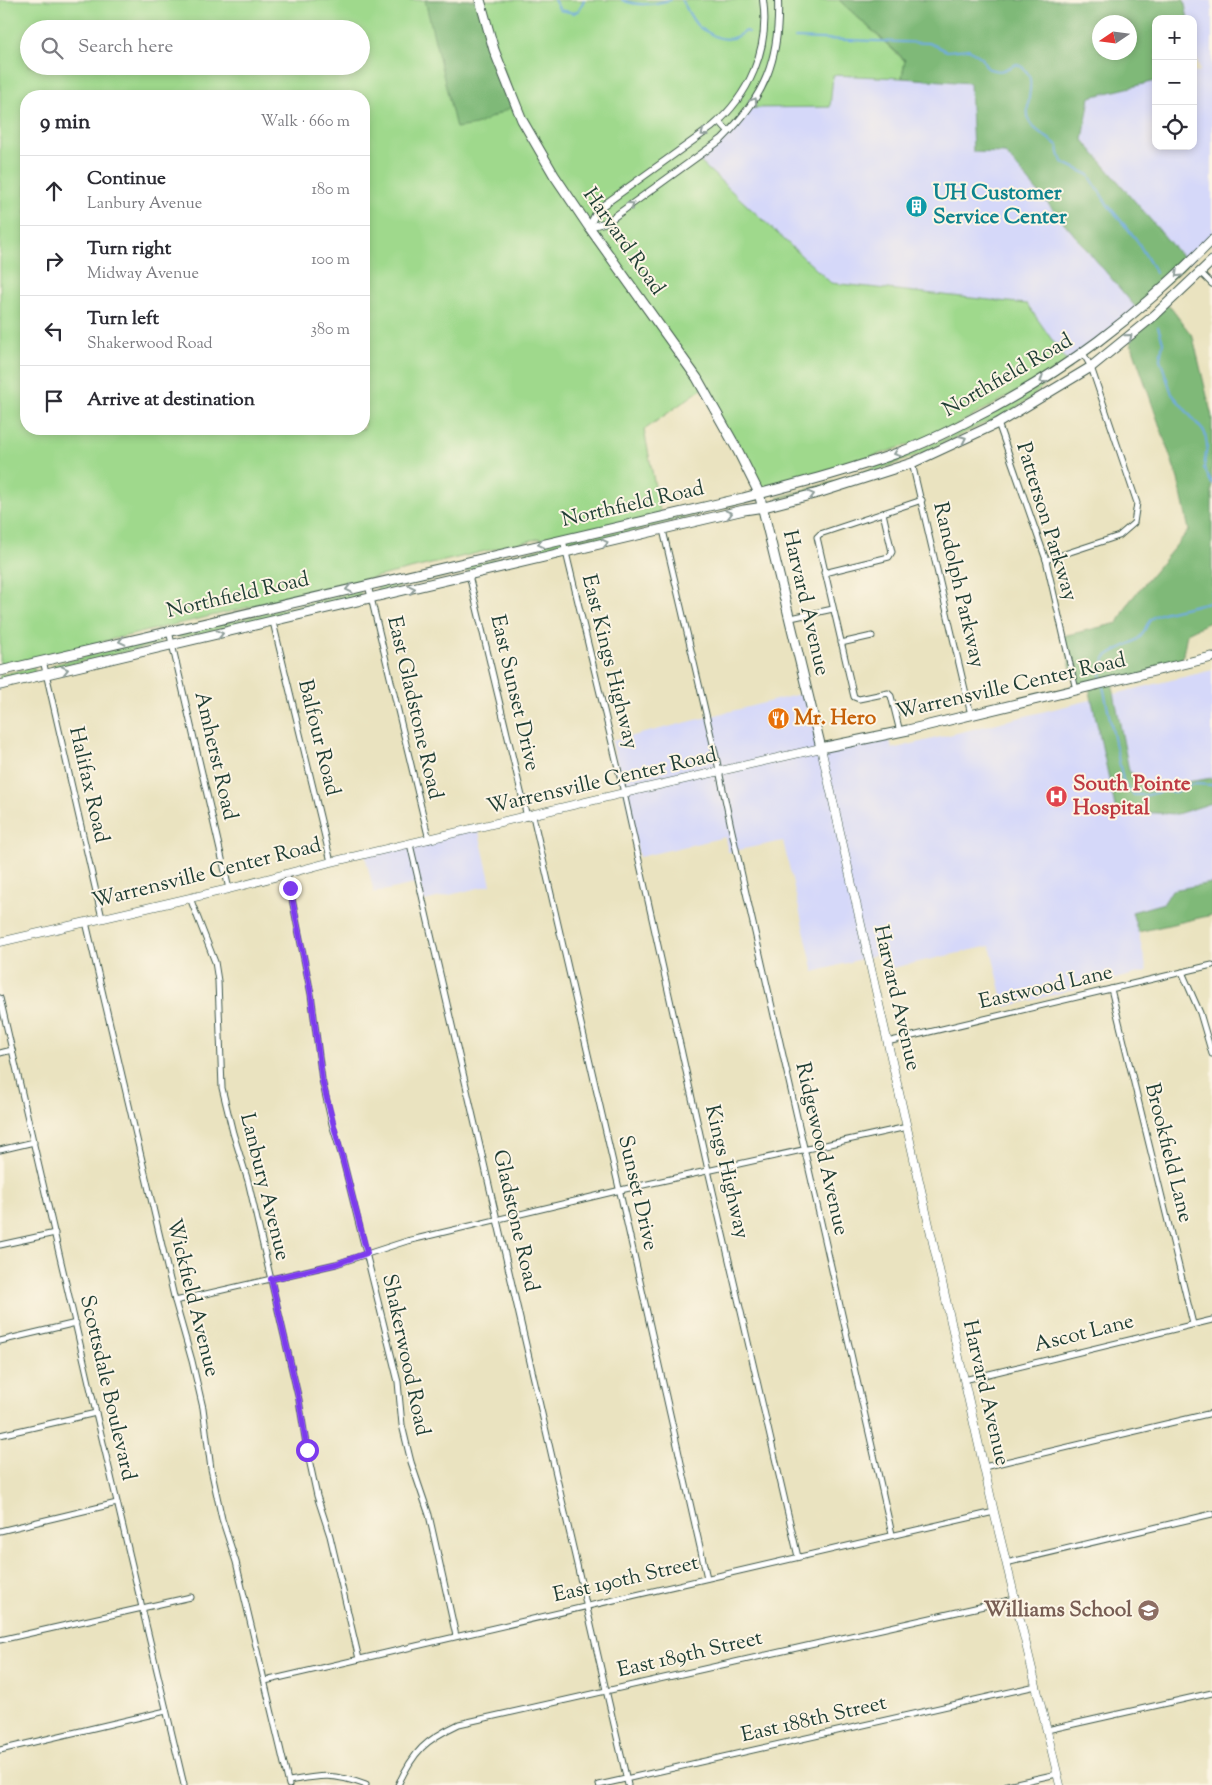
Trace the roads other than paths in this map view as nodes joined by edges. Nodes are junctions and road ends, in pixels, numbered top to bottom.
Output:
1 (480, 0) edge
2 (763, 0) edge
3 (778, 0) edge
4 (719, 121) junction
5 (729, 132) junction
6 (589, 227) junction
7 (1212, 240) edge
8 (1212, 261) edge
9 (1201, 273) junction
10 (1212, 284) edge
11 (1083, 353) junction
12 (1091, 367) junction
13 (998, 423) junction
14 (912, 463) junction
15 (759, 493) junction
16 (922, 500) junction
17 (764, 507) junction
18 (883, 514) junction
19 (663, 530) junction
20 (562, 539) junction
21 (566, 552) junction
22 (1046, 560) junction
23 (824, 573) junction
24 (469, 575) junction
25 (368, 585) junction
26 (371, 598) junction
27 (833, 609) junction
28 (791, 618) junction
29 (273, 622) junction
30 (169, 630) junction
31 (872, 636) dead end
32 (841, 643) junction
33 (173, 645) junction
34 (1212, 657) edge
35 (43, 660) junction
36 (0, 670) edge
37 (46, 674) junction
38 (0, 685) edge
39 (1076, 690) junction
40 (971, 715) junction
41 (900, 732) junction
42 (821, 748) junction
43 (719, 772) junction
44 (624, 793) junction
45 (530, 817) junction
46 (429, 840) junction
47 (410, 844) junction
48 (332, 862) junction
49 (287, 874) junction
50 (229, 889) junction
51 (190, 898) junction
52 (102, 918) junction
53 (86, 922) junction
54 (1, 942) edge
55 (1212, 965) edge
56 (1182, 972) junction
57 (1112, 989) junction
58 (0, 998) edge
59 (887, 1042) junction
60 (12, 1050) junction
61 (0, 1053) edge
62 (1212, 1054) edge
63 (907, 1127) junction
64 (34, 1142) junction
65 (804, 1149) junction
66 (0, 1150) edge
67 (708, 1170) junction
68 (620, 1190) junction
69 (498, 1220) junction
70 (55, 1233) junction
71 (0, 1245) edge
72 (367, 1253) junction
73 (271, 1279) junction
74 (175, 1301) junction
75 (1212, 1320) edge
76 (76, 1323) junction
77 (1193, 1324) junction
78 (0, 1341) edge
79 (964, 1380) junction
80 (96, 1413) junction
81 (1212, 1413) edge
82 (0, 1435) edge
83 (984, 1467) junction
84 (118, 1504) junction
85 (994, 1512) junction
86 (1212, 1514) edge
87 (0, 1531) edge
88 (892, 1534) junction
89 (798, 1557) junction
90 (1006, 1563) junction
91 (707, 1578) junction
92 (191, 1597) dead end
93 (1015, 1599) junction
94 (587, 1606) junction
95 (143, 1607) junction
96 (456, 1636) junction
97 (0, 1640) edge
98 (359, 1659) junction
99 (266, 1681) junction
100 (1036, 1686) junction
101 (606, 1691) junction
102 (1212, 1693) edge
103 (166, 1711) junction
104 (1047, 1730) junction
105 (0, 1750) edge
106 (1057, 1774) junction
107 (627, 1778) junction
108 (289, 1783) edge
109 (184, 1785) edge
110 (366, 1785) edge
111 (398, 1785) edge
112 (599, 1785) edge
113 (628, 1785) edge
114 (1007, 1785) edge
115 (1060, 1785) edge

1 - 6 main road, Harvard Road
2 - 4 street
5 -> 3 street
4 - 5 street
4 -> 6 street
6 -> 5 street
6 - 15 main road, Harvard Road
7 -> 11 main road, Northfield Road
8 - 9 main road, Northfield Road
9 - 10 street
12 -> 9 main road, Northfield Road
11 - 12 street
11 -> 15 main road, Northfield Road
12 - 13 main road, Northfield Road
12 - 22 street
14 -> 13 main road, Northfield Road
13 - 22 street, Patterson Parkway
14 - 16 street, Randolph Parkway
17 -> 14 main road, Northfield Road
15 - 17 main road, Harvard Avenue
15 - 20 main road, Northfield Road
16 - 18 street
16 - 40 street, Randolph Parkway
19 -> 17 main road, Northfield Road
17 - 28 main road, Harvard Avenue
18 - 23 street
18 - 23 street
21 -> 19 main road, Northfield Road
19 - 43 street, Ridgewood Avenue
20 - 21 street, East Kings Highway
20 -> 25 main road, Northfield Road
21 - 24 main road, Northfield Road
21 - 44 street, East Kings Highway
22 - 39 street, Patterson Parkway
23 - 27 street
26 -> 24 main road, Northfield Road
24 - 45 street, East Sunset Drive
25 - 26 street, East Gladstone Road
25 -> 30 main road, Northfield Road
26 - 29 main road, Northfield Road
26 - 46 street, East Gladstone Road
27 - 28 street
27 - 32 street
28 - 42 main road, Harvard Avenue
33 -> 29 main road, Northfield Road
29 - 48 street, Balfour Road
30 - 33 street, Amherst Road
30 -> 35 main road, Northfield Road
31 - 32 street
32 - 41 street
37 -> 33 main road, Northfield Road
33 - 50 street, Amherst Road
34 - 39 main road, Warrensville Center Road
35 - 36 main road, Northfield Road
35 - 37 street, Halifax Road
37 - 38 main road, Northfield Road
37 - 52 street, Halifax Road
39 - 40 main road, Warrensville Center Road
40 - 41 main road, Warrensville Center Road
41 - 42 main road, Warrensville Center Road
42 - 43 main road, Warrensville Center Road
42 - 59 main road, Harvard Avenue
43 - 44 main road, Warrensville Center Road
43 - 65 street, Ridgewood Avenue
44 - 45 main road, Warrensville Center Road
44 - 67 street, Kings Highway
45 - 46 main road, Warrensville Center Road
45 - 68 street, Sunset Drive
46 - 47 main road, Warrensville Center Road
47 - 48 main road, Warrensville Center Road
47 - 69 street, Gladstone Road
48 - 49 main road, Warrensville Center Road
49 - 50 main road, Warrensville Center Road
49 - 72 street, Shakerwood Road
50 - 51 main road, Warrensville Center Road
51 - 52 main road, Warrensville Center Road
51 - 73 street, Lanbury Avenue
52 - 53 main road, Warrensville Center Road
53 - 54 main road, Warrensville Center Road
53 - 74 street, Wickfield Avenue
55 - 56 street, Eastwood Lane
56 - 57 street, Eastwood Lane
56 - 62 street
57 - 59 street, Eastwood Lane
57 - 77 street, Brookfield Lane
58 - 60 street, Scottsdale Boulevard
59 - 63 main road, Harvard Avenue
60 - 61 street
60 - 64 street, Scottsdale Boulevard
63 - 65 street
63 - 79 main road, Harvard Avenue
64 - 66 street
64 - 70 street, Scottsdale Boulevard
65 - 67 street
65 - 88 street, Ridgewood Avenue
67 - 68 street
67 - 89 street, Kings Highway
68 - 69 street
68 - 91 street, Sunset Drive
69 - 72 street
69 - 94 street, Gladstone Road
70 - 71 street
70 - 76 street, Scottsdale Boulevard
72 - 73 street
72 - 96 street, Shakerwood Road
73 - 74 street
73 - 98 street, Lanbury Avenue
74 - 99 street, Wickfield Avenue
75 - 77 street, Ascot Lane
76 - 78 street
76 - 80 street, Scottsdale Boulevard
77 - 79 street, Ascot Lane
79 - 83 main road, Harvard Avenue
80 - 82 street
80 - 84 street, Scottsdale Boulevard
81 - 83 street
83 - 85 main road, Harvard Avenue
84 - 87 street
84 - 95 street, Scottsdale Boulevard
85 - 88 street, East 190th Street
85 - 90 main road, Harvard Avenue
86 - 90 street
88 - 89 street, East 190th Street
89 - 91 street, East 190th Street
90 - 93 main road, Harvard Avenue
91 - 94 street, East 190th Street
92 - 95 street
93 - 100 main road, Harvard Avenue
93 - 101 street, East 189th Street
94 - 96 street, East 190th Street
94 - 101 street, Gladstone Road
95 - 97 street
95 - 103 street, Scottsdale Boulevard
96 - 98 street, East 190th Street
98 - 99 street, East 190th Street
99 - 108 street, Wickfield Avenue
100 - 104 main road, Harvard Avenue
100 - 107 street, East 188th Street
101 - 107 street, Gladstone Road
101 - 111 street, East 189th Street
102 - 104 street
103 - 105 street
103 - 109 street, Scottsdale Boulevard
104 - 106 main road, Harvard Avenue
106 - 114 street
106 - 115 main road, Harvard Avenue
107 - 112 street, East 188th Street
107 - 113 street, Gladstone Road
108 - 110 street

